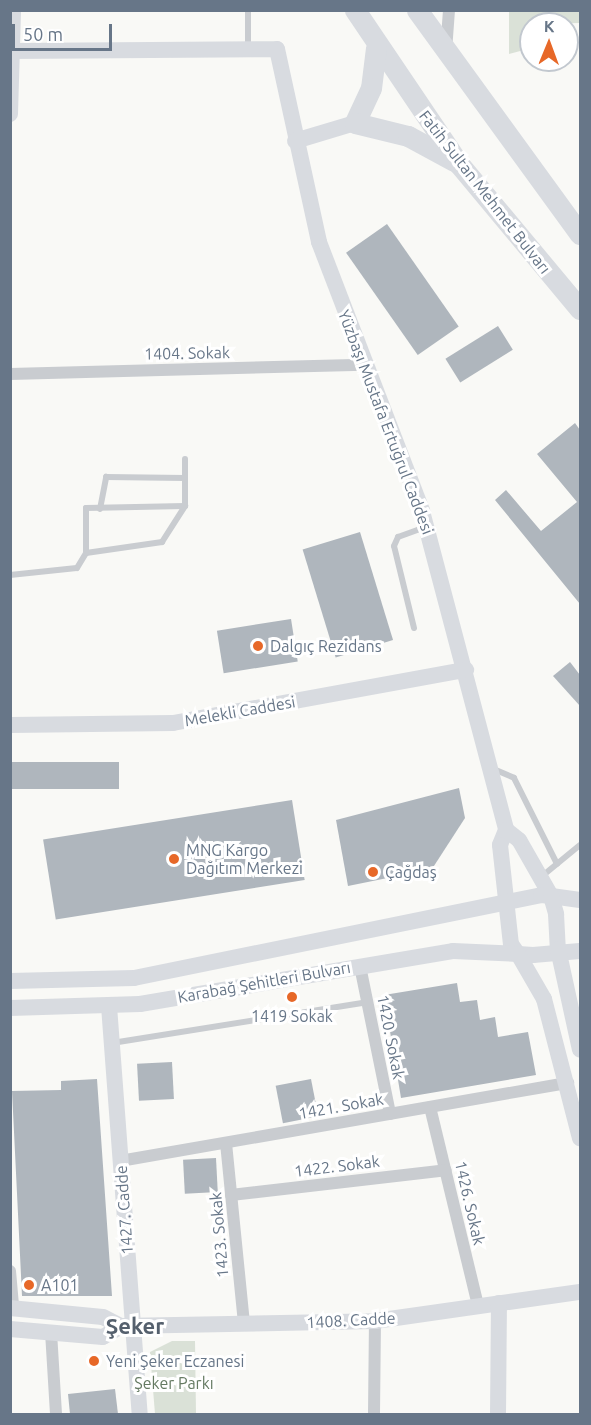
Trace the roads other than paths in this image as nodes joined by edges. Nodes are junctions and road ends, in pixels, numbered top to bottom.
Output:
1 (13, 10) edge
2 (248, 10) edge
3 (355, 10) edge
4 (417, 10) edge
5 (450, 11) edge
6 (376, 48) junction
7 (248, 49) junction
8 (12, 51) edge
9 (446, 54) junction
10 (10, 114) edge
11 (355, 123) junction
12 (295, 141) junction
13 (459, 164) junction
14 (580, 234) edge
15 (580, 309) edge
16 (364, 365) junction
17 (10, 374) edge
18 (185, 459) dead end
19 (185, 478) junction
20 (185, 506) junction
21 (100, 509) junction
22 (426, 526) junction
23 (86, 553) junction
24 (10, 575) edge
25 (414, 628) dead end
26 (466, 670) junction
27 (10, 725) edge
28 (491, 768) junction
29 (506, 830) junction
30 (580, 845) edge
31 (557, 864) junction
32 (538, 879) junction
33 (551, 897) junction
34 (580, 900) edge
35 (506, 902) junction
36 (558, 949) junction
37 (580, 951) edge
38 (518, 954) junction
39 (360, 966) junction
40 (10, 981) edge
41 (367, 1002) junction
42 (109, 1006) junction
43 (10, 1008) edge
44 (578, 1021) edge
45 (111, 1043) junction
46 (580, 1050) edge
47 (568, 1083) junction
48 (430, 1107) junction
49 (390, 1114) junction
50 (580, 1138) edge
51 (226, 1143) junction
52 (120, 1161) junction
53 (446, 1170) junction
54 (231, 1195) junction
55 (10, 1271) edge
56 (580, 1292) edge
57 (499, 1303) junction
58 (478, 1306) junction
59 (12, 1308) edge
60 (375, 1321) junction
61 (244, 1324) junction
62 (127, 1326) junction
63 (10, 1329) edge
64 (51, 1332) junction
65 (56, 1414) edge
66 (140, 1414) edge
67 (374, 1414) edge
68 (498, 1414) edge

1 - 8 street
2 - 7 lane
3 - 6 highway, Fatih Sultan Mehmet Bulvarı
4 - 9 highway
5 - 9 street
6 - 11 highway
6 - 13 highway, Fatih Sultan Mehmet Bulvarı
7 - 8 street
7 - 12 street, Yüzbaşı Mustafa Ertuğrul Caddesi
8 - 10 street
9 - 14 highway
11 - 12 street
11 - 13 highway
12 - 16 street, Yüzbaşı Mustafa Ertuğrul Caddesi
13 - 15 highway, Fatih Sultan Mehmet Bulvarı
16 - 17 street, 1404. Sokak
16 - 22 street, Yüzbaşı Mustafa Ertuğrul Caddesi
18 - 19 lane
19 - 20 lane
19 - 21 lane
20 - 21 lane
20 - 23 lane
21 - 23 lane
22 - 25 lane
22 - 26 street, Yüzbaşı Mustafa Ertuğrul Caddesi
23 - 24 lane
26 - 27 street, Melekli Caddesi
26 - 28 street, Yüzbaşı Mustafa Ertuğrul Caddesi
28 - 29 street, Yüzbaşı Mustafa Ertuğrul Caddesi
28 - 31 lane
29 - 32 street, Yüzbaşı Mustafa Ertuğrul Caddesi
29 - 35 street, Yüzbaşı Mustafa Ertuğrul Caddesi
30 - 31 lane
31 - 32 lane
32 - 33 street, Yüzbaşı Mustafa Ertuğrul Caddesi
33 - 34 street, Karabağ Şehitleri Bulvarı
33 - 35 street, Karabağ Şehitleri Bulvarı
33 - 36 street
35 - 38 street
35 - 40 street, Karabağ Şehitleri Bulvarı
36 - 37 street, Karabağ Şehitleri Bulvarı
36 - 38 street, Karabağ Şehitleri Bulvarı
36 - 44 street
38 - 39 street, Karabağ Şehitleri Bulvarı
38 - 47 street
39 - 41 street, 1420. Sokak
39 - 42 street, Karabağ Şehitleri Bulvarı
41 - 45 lane
41 - 49 street, 1420. Sokak
42 - 43 street, Karabağ Şehitleri Bulvarı
42 - 45 street, 1427. Cadde
44 - 46 street
45 - 52 street, 1427. Cadde
47 - 48 street, 1421. Sokak
47 - 50 street
48 - 49 street, 1421. Sokak
48 - 53 street, 1426. Sokak
49 - 51 street, 1421. Sokak
51 - 52 street, 1421. Sokak
51 - 54 street, 1423. Sokak
52 - 62 street, 1427. Cadde
53 - 54 street, 1422. Sokak
53 - 58 street, 1426. Sokak
54 - 61 street, 1423. Sokak
55 - 59 street
56 - 57 street, 1408. Cadde
57 - 58 street, 1408. Cadde
57 - 68 street
58 - 60 street, 1408. Cadde
59 - 62 street, 1408. Cadde
60 - 61 street, 1408. Cadde
60 - 67 street
61 - 62 street, 1408. Cadde
62 - 64 street, 1408. Cadde
62 - 66 street, 1427. Cadde
63 - 64 street, 1408. Cadde
64 - 65 street

